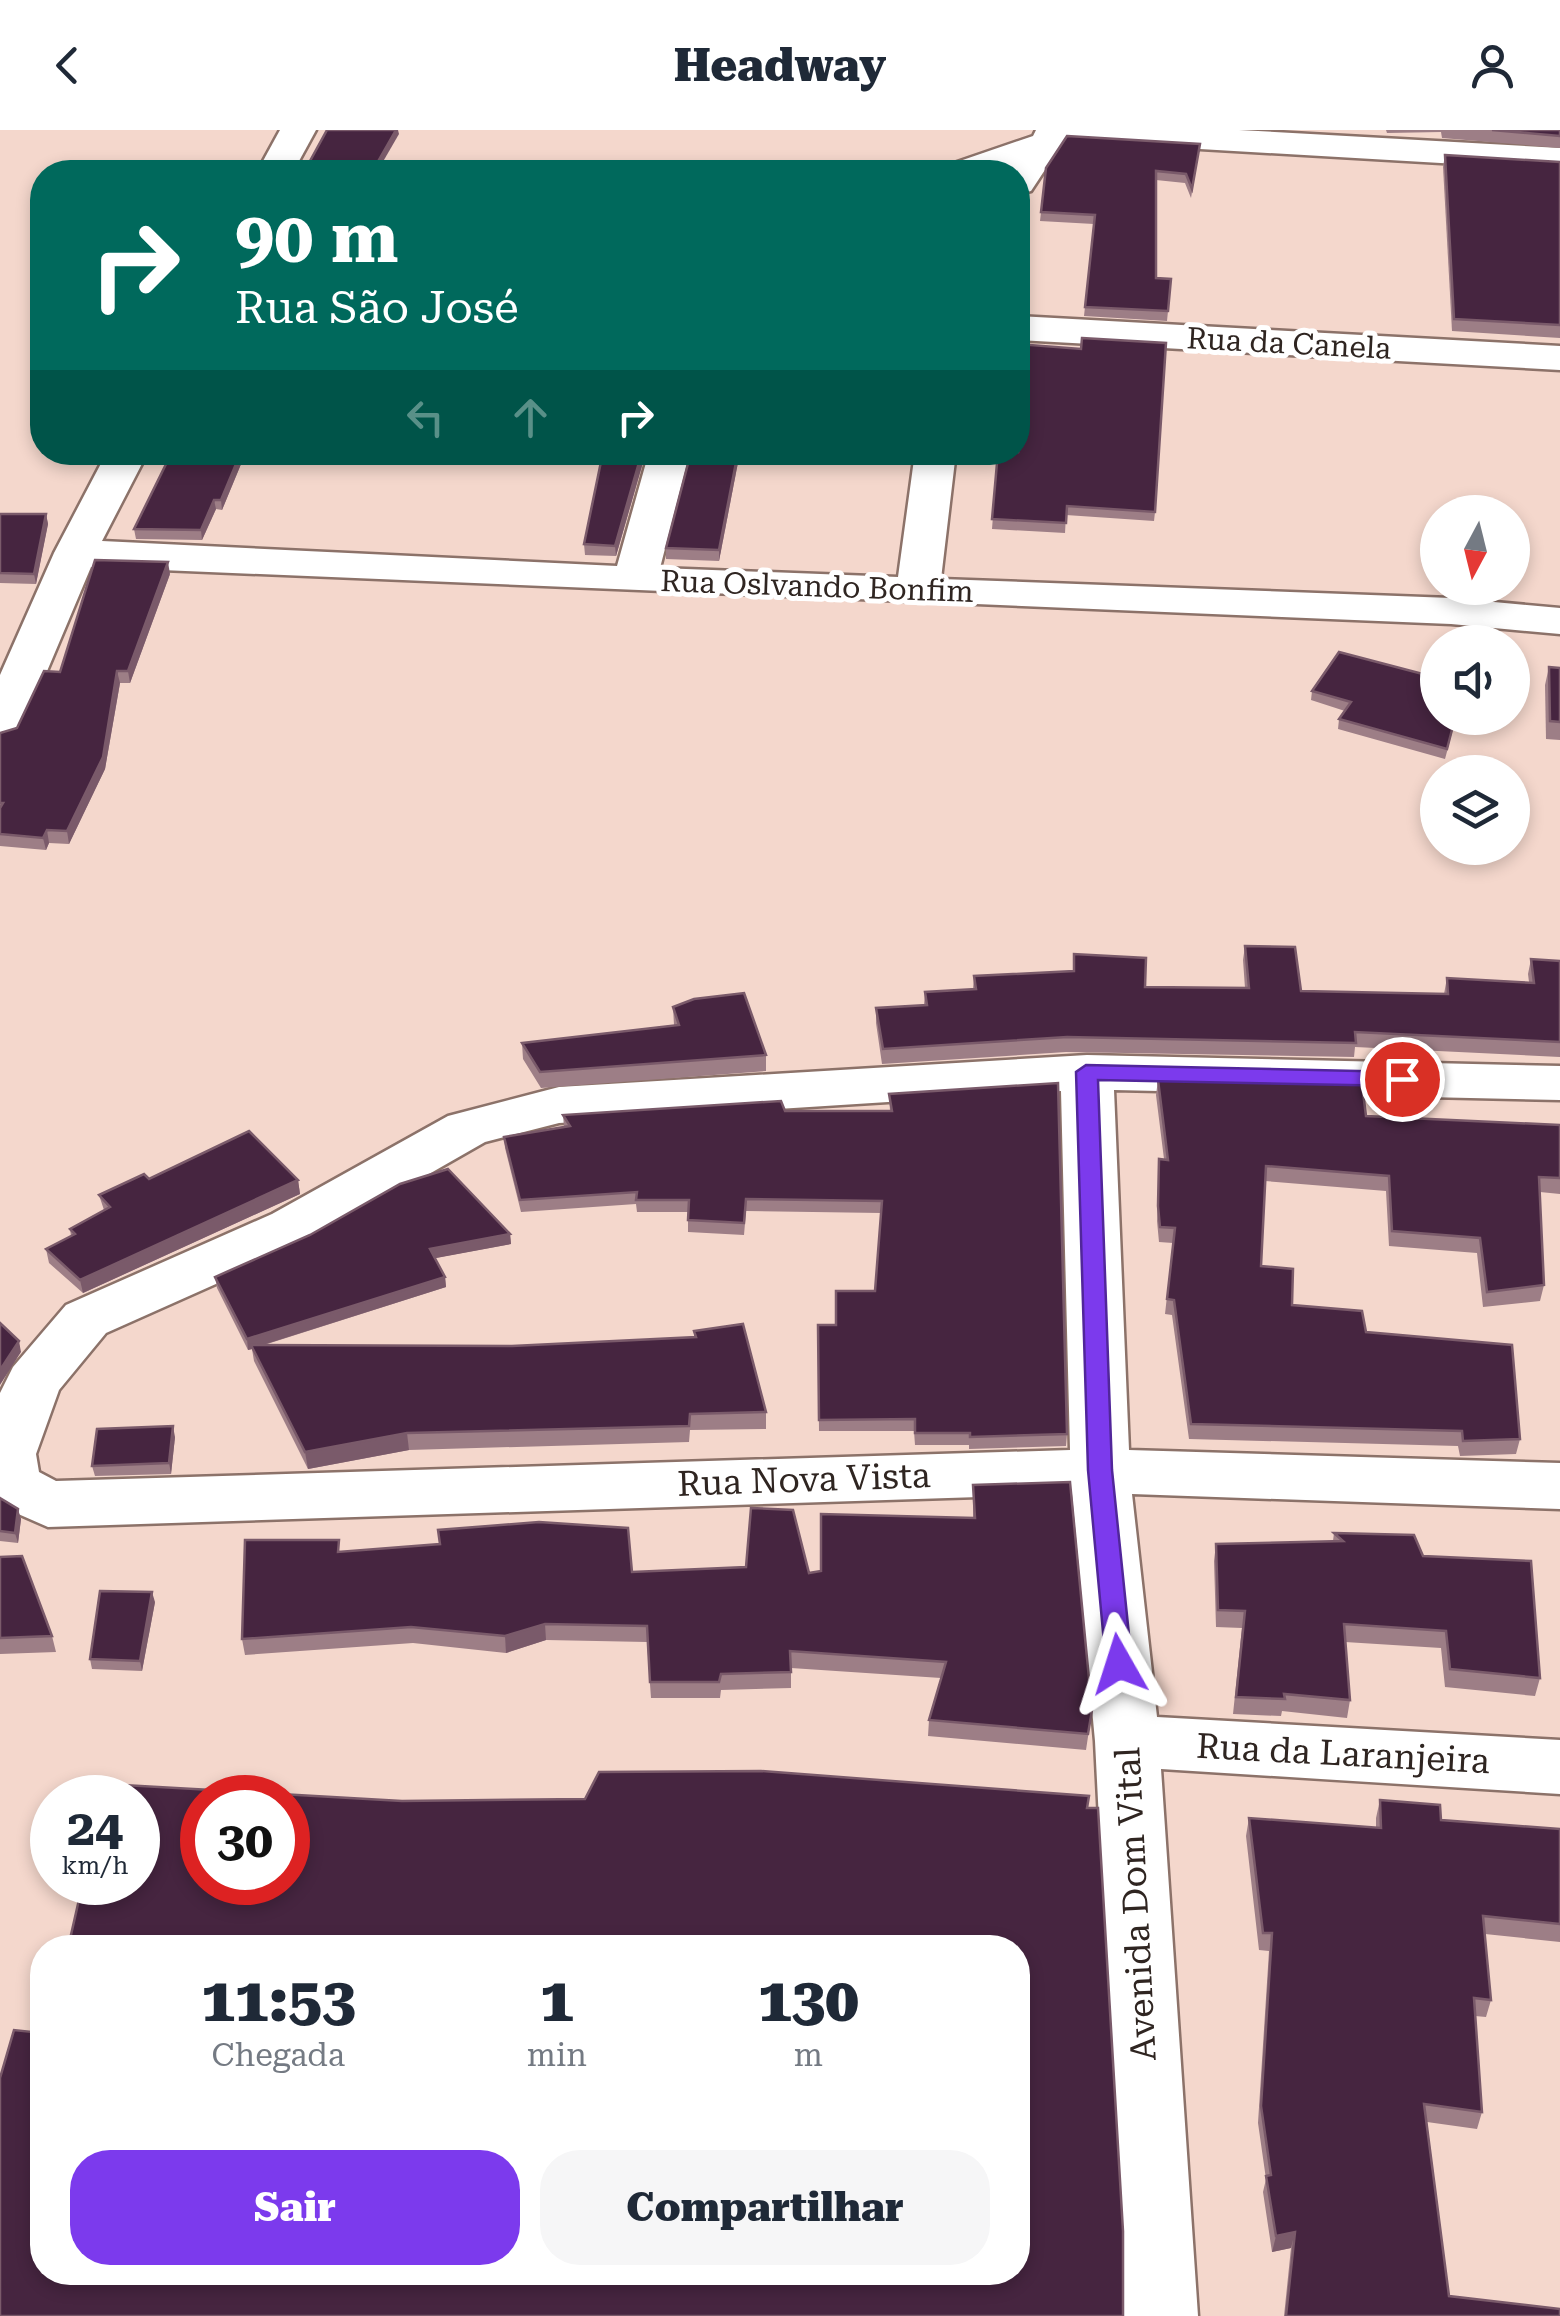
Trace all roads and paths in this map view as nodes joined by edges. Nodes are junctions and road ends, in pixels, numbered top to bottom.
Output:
1 (298, 130) edge
2 (1048, 137) edge
3 (1425, 143) edge
4 (282, 160) edge
5 (993, 160) edge
6 (1560, 160) edge
7 (1030, 165) edge
8 (1030, 329) edge
9 (1560, 358) edge
10 (121, 465) edge
11 (666, 465) edge
12 (934, 465) edge
13 (75, 552) junction
14 (635, 580) junction
15 (918, 588) junction
16 (1560, 621) edge
17 (0, 728) edge
18 (1086, 1072) junction
19 (1560, 1083) edge
20 (1100, 1470) junction
21 (1560, 1486) edge
22 (1127, 1740) junction
23 (1560, 1766) edge
24 (1160, 2316) edge

1 - 4 street
2 - 3 street
2 - 5 street
2 - 7 street
3 - 6 street
8 - 9 street, Rua da Canela
10 - 13 street
11 - 14 street
12 - 15 street
13 - 14 street, Rua Oslvando Bonfim
13 - 17 street
14 - 15 street, Rua Oslvando Bonfim
15 - 16 street, Rua Oslvando Bonfim
18 - 19 street
18 - 20 street, Avenida Dom Vital
18 - 20 street, Rua Nova Vista
20 - 21 street, Rua Nova Vista
20 - 22 street, Avenida Dom Vital
22 - 23 street, Rua da Laranjeira
22 - 24 street, Avenida Dom Vital

